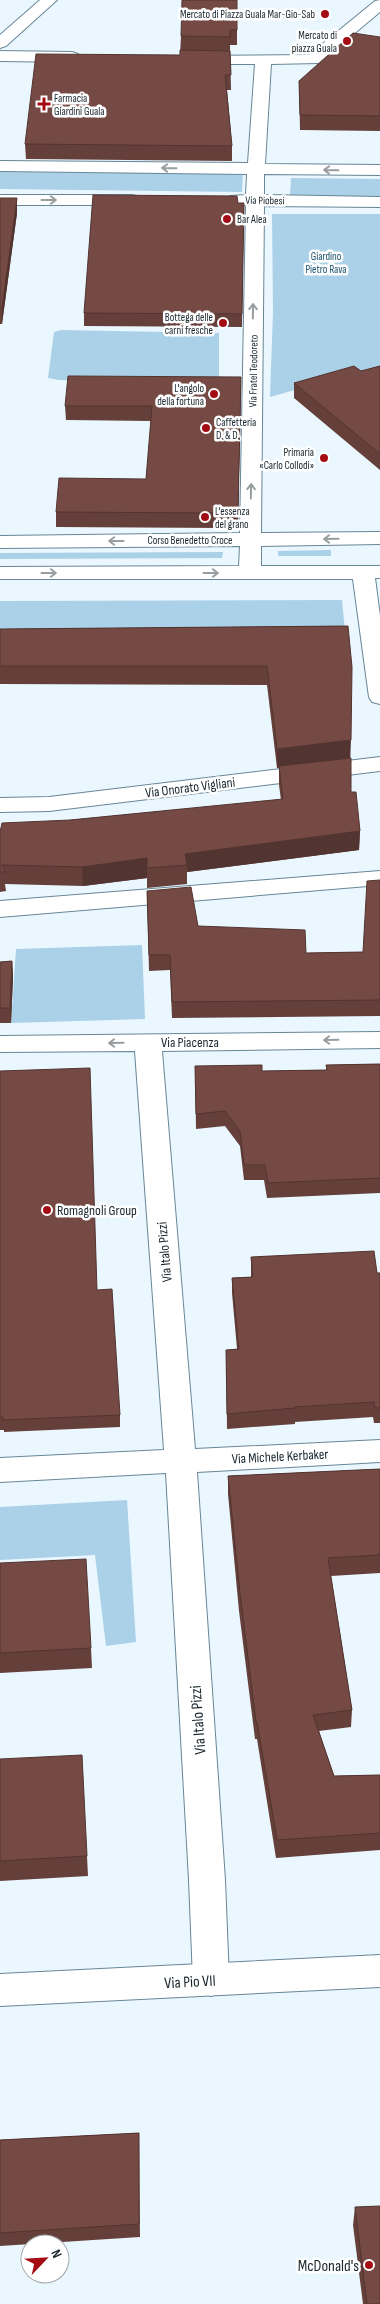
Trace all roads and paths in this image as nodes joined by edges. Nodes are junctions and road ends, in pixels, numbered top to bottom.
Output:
1 (49, 0) edge
2 (379, 7) edge
3 (0, 43) edge
4 (0, 56) edge
5 (87, 57) edge
6 (175, 58) edge
7 (263, 60) junction
8 (0, 166) edge
9 (256, 169) junction
10 (380, 170) edge
11 (0, 200) edge
12 (147, 200) edge
13 (215, 200) edge
14 (255, 200) junction
15 (380, 202) edge
16 (380, 538) edge
17 (250, 540) junction
18 (0, 542) edge
19 (250, 572) junction
20 (372, 572) edge
21 (0, 574) edge
22 (380, 696) edge
23 (380, 764) edge
24 (0, 805) edge
25 (380, 878) edge
26 (0, 909) edge
27 (380, 1040) edge
28 (148, 1042) junction
29 (0, 1044) edge
30 (380, 1451) edge
31 (180, 1461) junction
32 (0, 1470) edge
33 (380, 1971) edge
34 (211, 1980) junction
35 (380, 1983) edge
36 (0, 1990) edge
37 (0, 2002) edge

1 - 3 street
2 - 7 street
4 - 5 street
6 - 7 street
7 - 9 street
9 -> 8 street
10 -> 9 street
9 - 14 street, Via Fratel Teodoreto
11 -> 12 street
13 - 14 street, Via Piobesi
14 - 15 street, Via Piobesi
17 -> 14 street, Via Fratel Teodoreto
16 -> 17 street, Corso Benedetto Croce
17 -> 18 street, Corso Benedetto Croce
17 - 19 street, Via Fratel Teodoreto
19 - 20 street
21 -> 19 street
20 - 22 street
23 - 24 street, Via Onorato Vigliani
25 - 26 street
27 -> 28 street, Via Piacenza
28 -> 29 street, Via Piacenza
28 - 31 street, Via Italo Pizzi
30 - 31 street, Via Michele Kerbaker
31 - 32 street
31 - 34 street, Via Italo Pizzi
33 - 34 street, Via Pio VII
34 - 36 street, Via Pio VII
35 - 37 street, Via Pio VII

